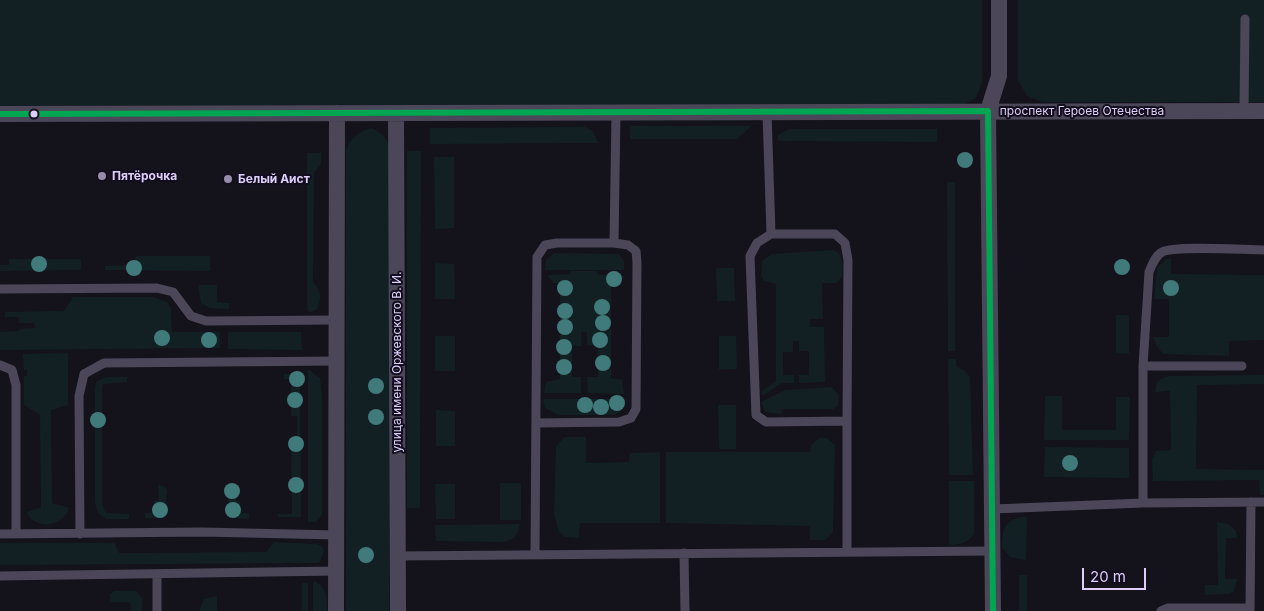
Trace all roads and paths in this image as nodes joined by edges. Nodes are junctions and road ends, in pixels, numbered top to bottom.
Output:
1 (999, 0) edge
2 (1245, 19) dead end
3 (988, 111) junction
4 (1244, 111) junction
5 (1264, 111) edge
6 (337, 113) junction
7 (396, 113) junction
8 (616, 113) junction
9 (767, 113) junction
10 (0, 114) edge
11 (771, 234) junction
12 (614, 243) junction
13 (1264, 250) edge
14 (0, 288) edge
15 (337, 320) junction
16 (337, 361) junction
17 (0, 365) edge
18 (1143, 366) junction
19 (1242, 366) dead end
20 (848, 421) junction
21 (536, 423) junction
22 (1251, 502) junction
23 (1264, 502) edge
24 (1144, 503) junction
25 (992, 509) junction
26 (0, 534) edge
27 (16, 534) junction
28 (80, 534) junction
29 (337, 535) junction
30 (992, 551) junction
31 (847, 552) junction
32 (684, 553) junction
33 (535, 554) junction
34 (397, 556) junction
35 (336, 571) junction
36 (157, 575) junction
37 (0, 576) edge
38 (1250, 609) edge
39 (157, 611) edge
40 (336, 611) edge
41 (398, 611) edge
42 (685, 611) edge
43 (992, 611) edge
44 (1162, 611) edge

1 - 3 street
2 - 4 lane
3 - 4 street, проспект Героев Отечества
3 - 9 street, проспект Героев Отечества
3 - 25 street
4 - 5 street, проспект Героев Отечества
6 - 7 street, проспект Героев Отечества
6 - 10 street, проспект Героев Отечества
6 - 15 street
7 - 8 street, проспект Героев Отечества
7 - 34 street, улица имени Оржевского В. И.
8 - 9 street, проспект Героев Отечества
8 - 12 lane
9 - 11 lane
11 - 20 lane
11 - 20 lane
12 - 21 lane
12 - 21 lane
13 - 18 lane
14 - 15 lane
15 - 16 street
16 - 28 lane
16 - 29 street
17 - 27 lane
18 - 19 lane
18 - 24 lane
20 - 31 lane
21 - 33 lane
22 - 23 lane
22 - 24 lane
22 - 38 lane
24 - 25 lane
25 - 30 street
26 - 27 lane
27 - 28 lane
28 - 29 lane
29 - 35 street
30 - 31 lane
30 - 43 street
31 - 32 lane
32 - 33 lane
32 - 42 lane
33 - 34 lane
34 - 41 street, улица имени Оржевского В. И.
35 - 36 lane
35 - 40 street
36 - 37 lane
36 - 39 lane
38 - 44 lane

